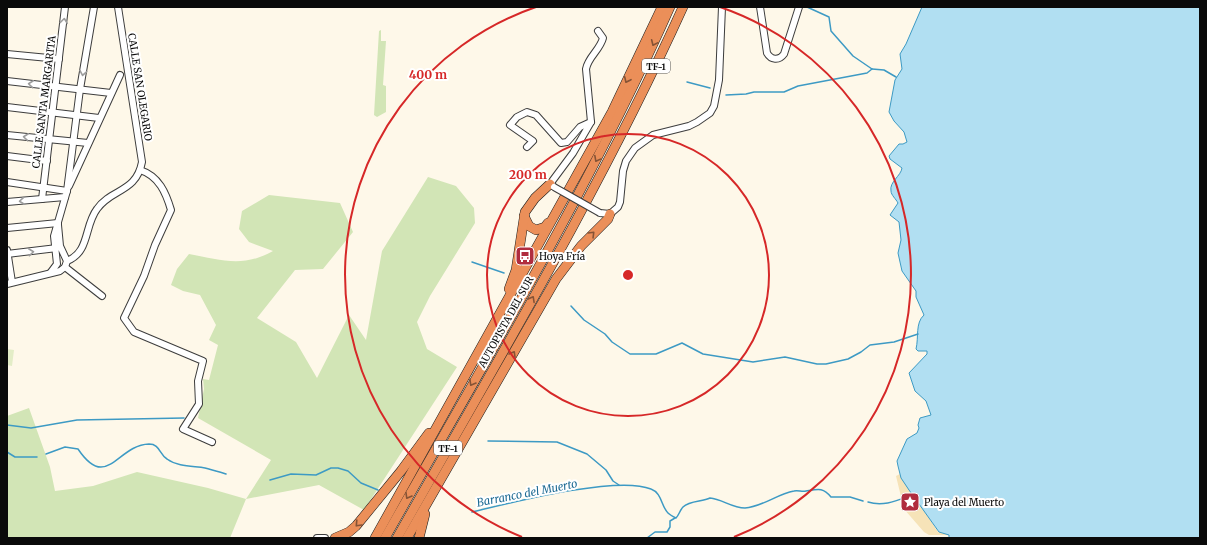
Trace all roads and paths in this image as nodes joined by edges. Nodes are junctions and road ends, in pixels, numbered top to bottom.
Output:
1 (65, 7) edge
2 (94, 7) edge
3 (118, 7) edge
4 (662, 7) edge
5 (670, 7) edge
6 (683, 7) edge
7 (722, 7) edge
8 (760, 7) edge
9 (799, 7) edge
10 (598, 31) dead end
11 (7, 54) edge
12 (59, 60) junction
13 (120, 75) dead end
14 (7, 81) edge
15 (55, 86) junction
16 (80, 89) junction
17 (111, 93) junction
18 (7, 107) edge
19 (52, 112) junction
20 (77, 116) junction
21 (99, 118) junction
22 (591, 122) junction
23 (7, 135) edge
24 (49, 139) junction
25 (73, 142) junction
26 (88, 143) junction
27 (528, 147) dead end
28 (7, 156) edge
29 (47, 161) junction
30 (73, 169) junction
31 (140, 170) junction
32 (7, 182) edge
33 (552, 185) junction
34 (44, 188) junction
35 (66, 194) junction
36 (42, 199) junction
37 (7, 202) edge
38 (562, 204) junction
39 (605, 213) junction
40 (524, 216) junction
41 (58, 223) junction
42 (7, 228) edge
43 (57, 248) junction
44 (7, 253) edge
45 (57, 264) junction
46 (65, 265) junction
47 (51, 272) junction
48 (10, 283) edge
49 (102, 296) dead end
50 (500, 312) junction
51 (499, 357) junction
52 (450, 404) junction
53 (472, 424) junction
54 (212, 442) dead end
55 (446, 471) junction
56 (317, 538) edge
57 (325, 538) edge
58 (335, 538) edge
59 (375, 538) edge
60 (385, 538) edge
61 (397, 538) edge
62 (407, 538) edge
63 (419, 538) edge

12 -> 1 street, CALLE SANTA MARGARITA
2 -> 16 street
3 - 31 street, CALLE SAN OLEGARIO
4 -> 38 highway
5 -> 60 highway, AUTOPISTA DEL SUR / TF-1
51 -> 6 highway, AUTOPISTA DEL SUR / TF-1
7 - 39 street
8 - 9 street
10 - 22 street
11 - 12 street
12 - 15 street, CALLE SANTA MARGARITA
13 - 17 street, CALLE SAN OLEGARIO
15 -> 14 street
15 - 16 street
15 - 19 street, CALLE SANTA MARGARITA
16 - 17 street
16 - 20 street
17 - 21 street, CALLE SAN OLEGARIO
18 - 19 street
19 - 20 street
19 - 24 street, CALLE SANTA MARGARITA
20 - 21 street
20 - 25 street
21 - 26 street, CALLE SAN OLEGARIO
22 - 27 street
22 - 33 street
24 -> 23 street
24 - 25 street
24 - 29 street, CALLE SANTA MARGARITA
25 - 26 street
25 - 30 street
26 - 30 street, CALLE SAN OLEGARIO
28 - 29 street
29 - 34 street, CALLE SANTA MARGARITA
30 - 35 street
31 - 46 street
31 - 54 street
32 - 34 street
33 - 39 street, bridge
33 - 40 highway
34 - 35 street
34 - 36 street, CALLE SANTA MARGARITA
35 - 36 street
35 - 41 street
36 -> 37 street
38 - 40 highway
38 - 50 highway
53 -> 39 highway
40 - 50 highway
41 - 42 street
41 - 43 street
44 -> 43 street
43 - 45 street
43 - 46 street
44 - 48 street
45 - 46 street
45 - 47 street
46 - 47 street
46 - 49 street
47 - 48 street
50 - 52 highway
51 - 53 highway
51 - 61 highway, AUTOPISTA DEL SUR / TF-1
52 -> 58 highway
52 - 59 highway
53 - 55 highway
55 - 62 highway
55 - 63 highway
56 - 57 street

